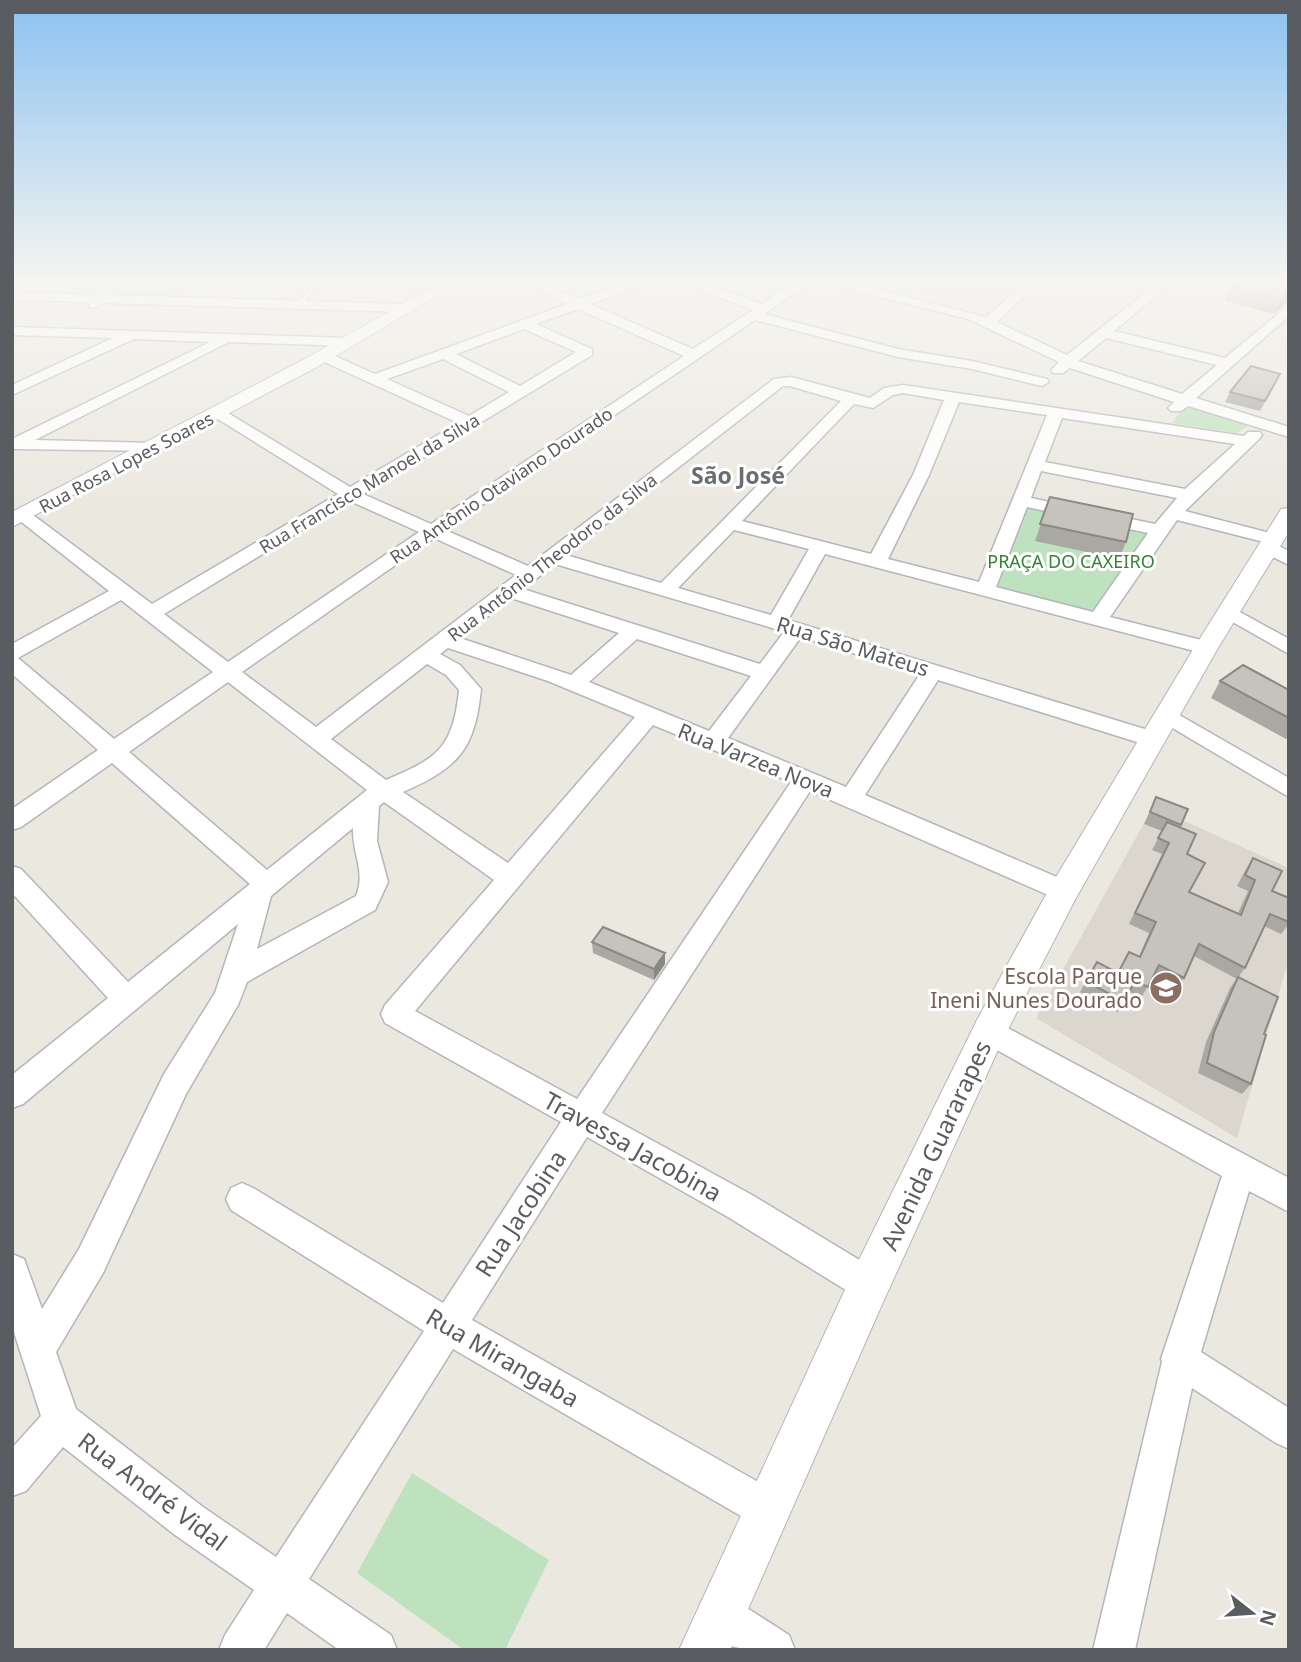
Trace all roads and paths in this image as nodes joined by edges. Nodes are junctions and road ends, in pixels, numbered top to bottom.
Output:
1 (87, 356) edge
2 (192, 356) edge
3 (323, 356) joint
4 (436, 356) edge
5 (448, 356) edge
6 (581, 356) edge
7 (693, 356) edge
8 (914, 356) edge
9 (1054, 356) edge
10 (1078, 356) edge
11 (1197, 356) edge
12 (1236, 356) edge
13 (1069, 363) junction
14 (1228, 363) junction
15 (374, 379) junction
16 (1042, 382) junction
17 (12, 391) edge
18 (520, 392) junction
19 (953, 397) junction
20 (1187, 400) junction
21 (846, 404) junction
22 (1010, 404) junction
23 (1056, 412) junction
24 (218, 413) junction
25 (470, 422) junction
26 (1264, 424) junction
27 (1149, 425) junction
28 (1289, 432) edge
29 (1247, 441) junction
30 (13, 444) edge
31 (153, 448) junction
32 (1036, 465) junction
33 (349, 494) junction
34 (1189, 495) junction
35 (1021, 501) junction
36 (1176, 514) junction
37 (1288, 515) edge
38 (17, 519) edge
39 (730, 523) junction
40 (1159, 530) junction
41 (432, 531) junction
42 (819, 547) junction
43 (1276, 548) edge
44 (552, 557) junction
45 (877, 561) junction
46 (530, 574) junction
47 (986, 588) junction
48 (665, 590) junction
49 (508, 591) junction
50 (121, 592) junction
51 (1229, 612) junction
52 (150, 614) junction
53 (1099, 618) junction
54 (776, 622) junction
55 (797, 629) junction
56 (634, 631) junction
57 (444, 640) junction
58 (1206, 648) junction
59 (1289, 648) edge
60 (12, 653) edge
61 (426, 654) junction
62 (12, 663) edge
63 (933, 670) junction
64 (229, 673) junction
65 (764, 673) junction
66 (574, 684) junction
67 (648, 716) junction
68 (1160, 727) junction
69 (316, 739) junction
70 (713, 742) junction
71 (114, 751) junction
72 (805, 779) junction
73 (1289, 789) edge
74 (375, 797) junction
75 (850, 798) junction
76 (12, 821) edge
77 (12, 876) edge
78 (509, 877) junction
79 (263, 887) junction
80 (1065, 891) junction
81 (235, 975) junction
82 (127, 1000) junction
83 (989, 1031) junction
84 (12, 1094) edge
85 (582, 1117) junction
86 (1240, 1169) junction
87 (1289, 1196) edge
88 (242, 1199) dead end
89 (12, 1270) edge
90 (869, 1285) junction
91 (448, 1326) junction
92 (38, 1349) junction
93 (1179, 1359) junction
94 (61, 1421) junction
95 (1289, 1430) edge
96 (12, 1477) edge
97 (767, 1509) junction
98 (280, 1586) junction
99 (711, 1632) edge
100 (240, 1650) edge
101 (376, 1650) edge
102 (774, 1650) edge
103 (1114, 1650) edge

1 - 17 street
2 - 30 street
3 - 15 street
3 - 24 street, Rua Rosa Lopes Soares
4 - 15 street
5 - 18 street
6 - 18 street, Rua Francisco Manoel da Silva
7 - 41 street, Rua Antônio Otaviano Dourado
8 - 16 street
9 - 13 street
10 - 13 street
11 - 14 street
12 - 14 street
13 - 16 street
13 - 20 street
14 - 20 street
15 - 25 street
16 - 22 street
18 - 25 street, Rua Francisco Manoel da Silva
19 - 21 street
19 - 22 street
19 - 45 street
20 - 26 street
20 - 27 street
21 - 39 street
21 - 44 street, Rua Antônio Theodoro da Silva
22 - 23 street
23 - 27 street
23 - 32 street
24 - 31 street, Rua Rosa Lopes Soares
24 - 33 street
25 - 33 street, Rua Francisco Manoel da Silva
26 - 28 street
26 - 29 street
27 - 29 street
29 - 34 street
30 - 31 street
31 - 38 street, Rua Rosa Lopes Soares
32 - 34 street
32 - 35 street
33 - 41 street
33 - 52 street, Rua Francisco Manoel da Silva
34 - 36 street
35 - 40 street
35 - 47 street
36 - 40 street
36 - 43 street
37 - 43 street, Avenida Guararapes
38 - 50 street
39 - 42 street
39 - 48 street
40 - 53 street
41 - 46 street
41 - 64 street, Rua Antônio Otaviano Dourado
42 - 45 street
42 - 54 street
43 - 51 street, Avenida Guararapes
44 - 46 street, Rua Antônio Theodoro da Silva
44 - 48 street, Rua São Mateus
45 - 47 street
46 - 49 street, Rua Antônio Theodoro da Silva
47 - 53 street
48 - 54 street, Rua São Mateus
49 - 56 street
49 - 57 street, Rua Antônio Theodoro da Silva
50 - 52 street
50 - 60 street
51 - 58 street, Avenida Guararapes
51 - 59 street
52 - 64 street
53 - 58 street
54 - 55 street, Rua São Mateus
55 - 63 street, Rua São Mateus
55 - 65 street
56 - 65 street
56 - 66 street
57 - 61 street, Rua Antônio Theodoro da Silva
57 - 66 street, Rua Varzea Nova
58 - 68 street, Avenida Guararapes
61 - 69 street, Rua Antônio Theodoro da Silva
61 - 74 street
62 - 71 street
63 - 68 street, Rua São Mateus
63 - 75 street
64 - 69 street
64 - 71 street, Rua Antônio Otaviano Dourado
65 - 70 street
66 - 67 street, Rua Varzea Nova
67 - 70 street, Rua Varzea Nova
67 - 78 street
68 - 73 street, Rua São Mateus
68 - 80 street, Avenida Guararapes
69 - 74 street
70 - 72 street, Rua Varzea Nova
71 - 76 street, Rua Antônio Otaviano Dourado
71 - 79 street
72 - 75 street, Rua Varzea Nova
72 - 85 street, Rua Jacobina
74 - 78 street
74 - 79 street
74 - 81 street
75 - 80 street, Rua Varzea Nova
77 - 82 street
78 - 85 street, Travessa Jacobina
79 - 81 street
79 - 82 street
80 - 83 street, Avenida Guararapes
81 - 92 street
82 - 84 street
83 - 86 street
83 - 90 street, Avenida Guararapes
85 - 90 street, Travessa Jacobina
85 - 91 street, Rua Jacobina
86 - 87 street
86 - 93 street
88 - 91 street, Rua Mirangaba
89 - 92 street, Rua André Vidal
90 - 97 street, Avenida Guararapes
91 - 97 street, Rua Mirangaba
91 - 98 street, Rua Jacobina
92 - 94 street, Rua André Vidal
93 - 95 street
93 - 103 street
94 - 96 street
94 - 98 street, Rua André Vidal
97 - 99 street, Avenida Guararapes
98 - 100 street, Rua Jacobina
98 - 101 street, Rua André Vidal
99 - 102 street

